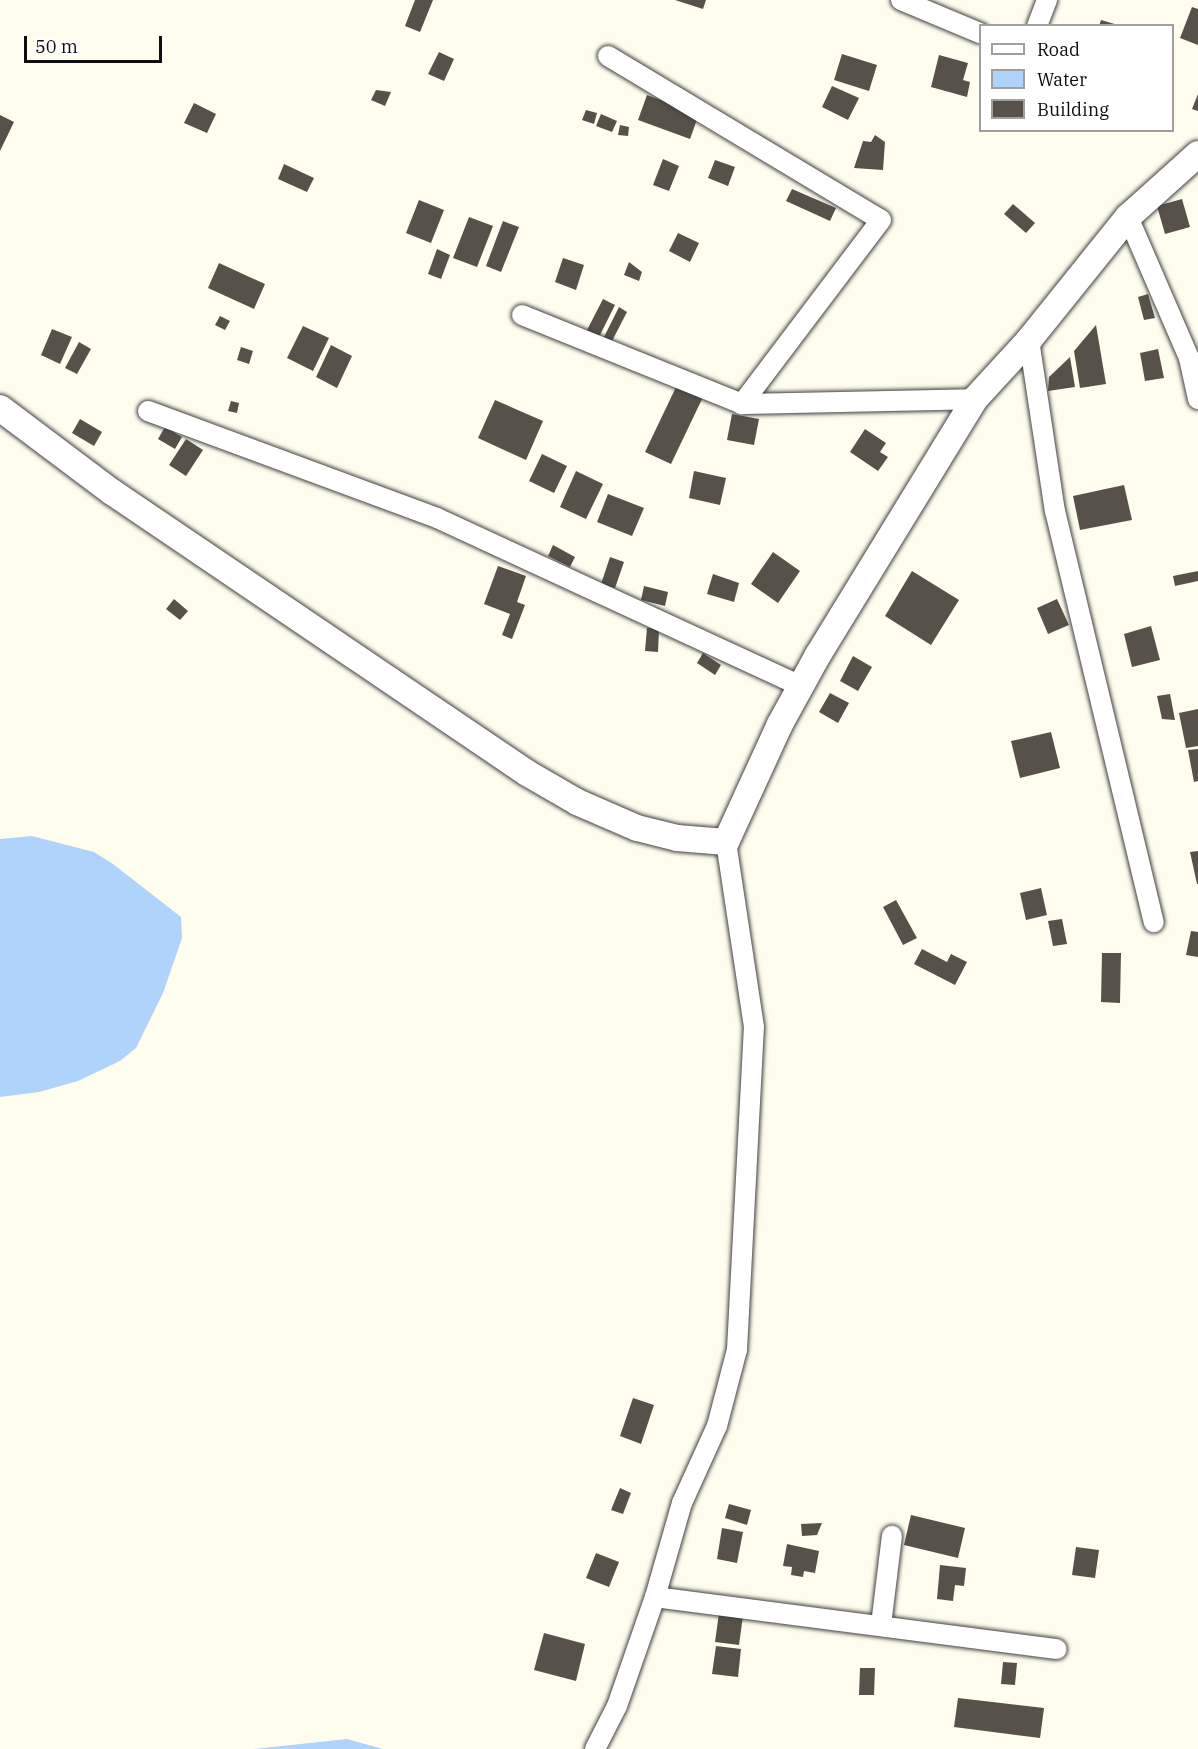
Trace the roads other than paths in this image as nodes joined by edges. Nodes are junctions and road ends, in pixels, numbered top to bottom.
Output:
1 (901, 0) edge
2 (1047, 0) edge
3 (1037, 24) edge
4 (979, 32) edge
5 (608, 56) dead end
6 (1198, 154) edge
7 (1128, 217) junction
8 (522, 315) dead end
9 (1029, 340) junction
10 (975, 399) junction
11 (1198, 399) edge
12 (742, 404) junction
13 (0, 408) edge
14 (148, 411) dead end
15 (801, 686) junction
16 (726, 842) junction
17 (1154, 922) dead end
18 (892, 1536) dead end
19 (655, 1597) junction
20 (881, 1625) junction
21 (1057, 1649) dead end
22 (595, 1749) edge

1 - 4 street
2 - 3 street
5 - 12 street
6 - 7 street
7 - 9 street
7 - 11 street
8 - 12 street
9 - 10 street
9 - 17 street
10 - 12 street
10 - 15 street
13 - 16 street
14 - 15 street
15 - 16 street
16 - 19 street
18 - 20 street
19 - 20 street
19 - 22 street
20 - 21 street

